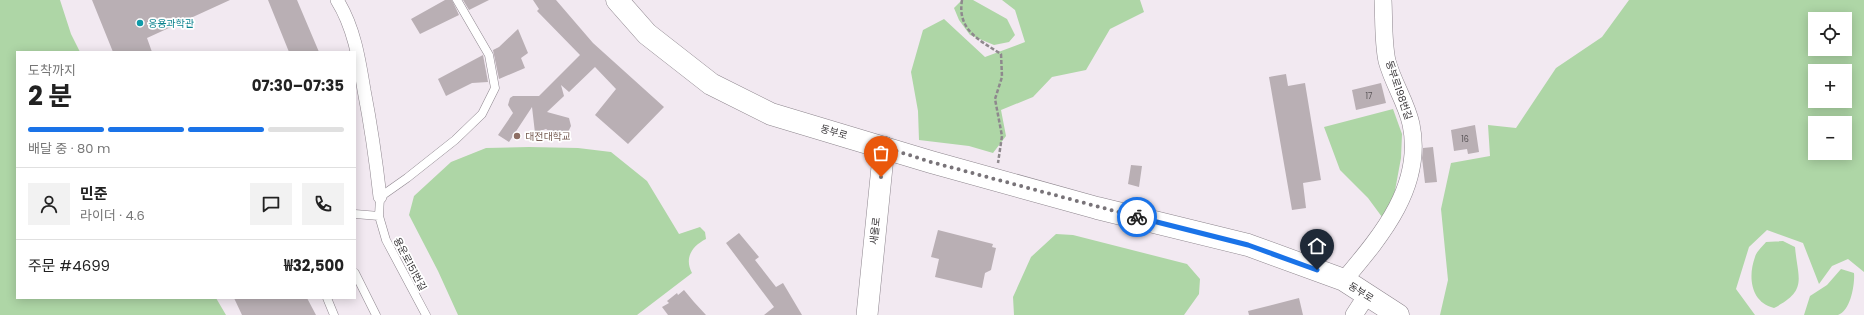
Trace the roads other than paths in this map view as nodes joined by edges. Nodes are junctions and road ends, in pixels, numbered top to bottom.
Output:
1 (337, 0) edge
2 (457, 0) edge
3 (617, 0) edge
4 (1383, 0) edge
5 (884, 147) junction
6 (380, 197) junction
7 (356, 214) edge
8 (379, 216) junction
9 (356, 275) edge
10 (1344, 280) junction
11 (1367, 295) junction
12 (327, 299) edge
13 (334, 315) edge
14 (376, 315) edge
15 (426, 315) edge
16 (867, 315) edge
17 (1354, 315) edge
18 (1398, 315) edge

1 - 6 street
2 - 6 lane
3 - 5 main road, 동부로
4 - 10 street, 동부로198번길
5 - 10 main road, 동부로
5 - 16 street, 새울로
6 - 8 lane, 용운로151번길
7 - 8 lane
8 - 15 lane, 용운로151번길
9 - 14 lane
10 - 11 main road, 동부로
11 - 17 street
11 - 18 main road, 동부로
12 - 13 lane

